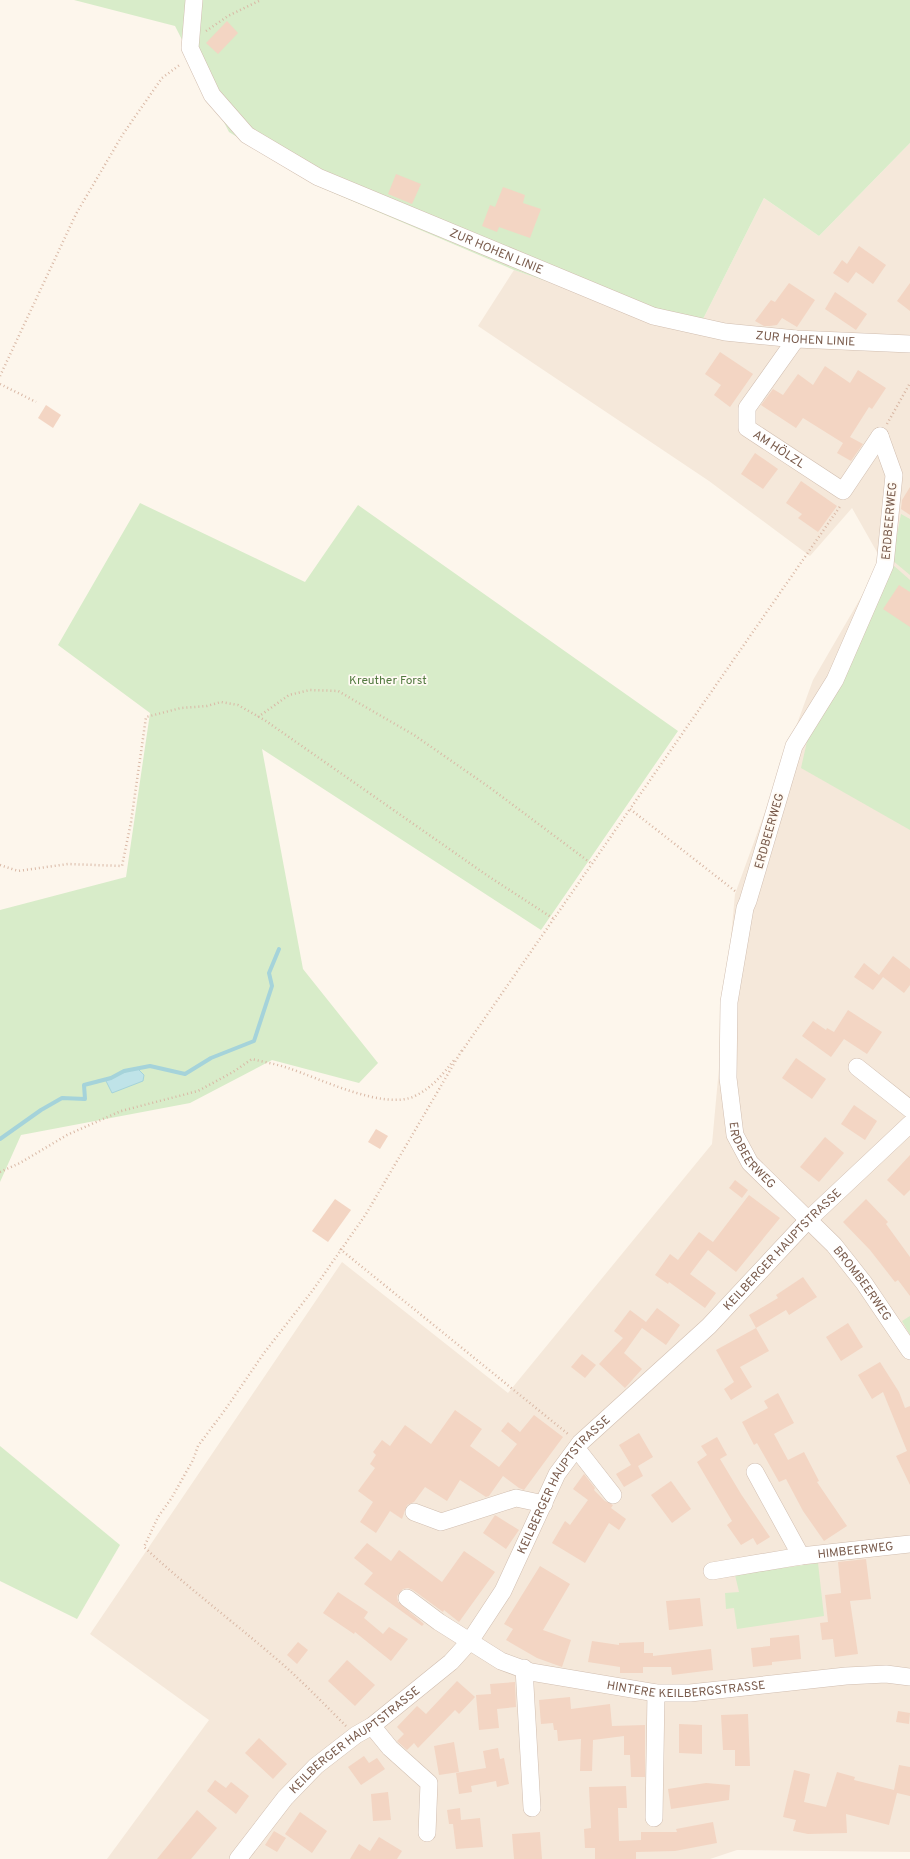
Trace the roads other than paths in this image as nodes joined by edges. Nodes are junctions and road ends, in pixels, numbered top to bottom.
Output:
1 (194, 0) edge
2 (796, 339) junction
3 (910, 344) edge
4 (880, 436) joint
5 (857, 1067) dead end
6 (910, 1109) edge
7 (910, 1124) edge
8 (808, 1220) junction
9 (910, 1352) edge
10 (578, 1446) junction
11 (755, 1472) dead end
12 (612, 1495) dead end
13 (544, 1504) junction
14 (414, 1512) dead end
15 (910, 1544) edge
16 (801, 1556) junction
17 (712, 1572) dead end
18 (407, 1598) dead end
19 (470, 1641) junction
20 (524, 1668) junction
21 (910, 1677) edge
22 (656, 1693) junction
23 (372, 1726) junction
24 (532, 1808) dead end
25 (654, 1818) dead end
26 (428, 1833) dead end
27 (239, 1859) edge

1 - 2 street, ZUR HOHEN LINIE
2 - 3 street, ZUR HOHEN LINIE
2 - 4 street, AM HÖLZL
4 - 8 street, ERDBEERWEG
5 - 6 street
7 - 8 street, KEILBERGER HAUPTSTRASSE
8 - 9 street, BROMBEERWEG
8 - 10 street, KEILBERGER HAUPTSTRASSE
10 - 12 street
10 - 13 street, KEILBERGER HAUPTSTRASSE
11 - 16 street, HIMBEERWEG
13 - 14 street
13 - 19 street, KEILBERGER HAUPTSTRASSE
15 - 16 street, HIMBEERWEG
16 - 17 street, HIMBEERWEG
18 - 19 street, HINTERE KEILBERGSTRASSE
19 - 20 street, HINTERE KEILBERGSTRASSE
19 - 23 street, KEILBERGER HAUPTSTRASSE
20 - 22 street, HINTERE KEILBERGSTRASSE
20 - 24 street
21 - 22 street, HINTERE KEILBERGSTRASSE
22 - 25 street
23 - 26 street
23 - 27 street, KEILBERGER HAUPTSTRASSE

